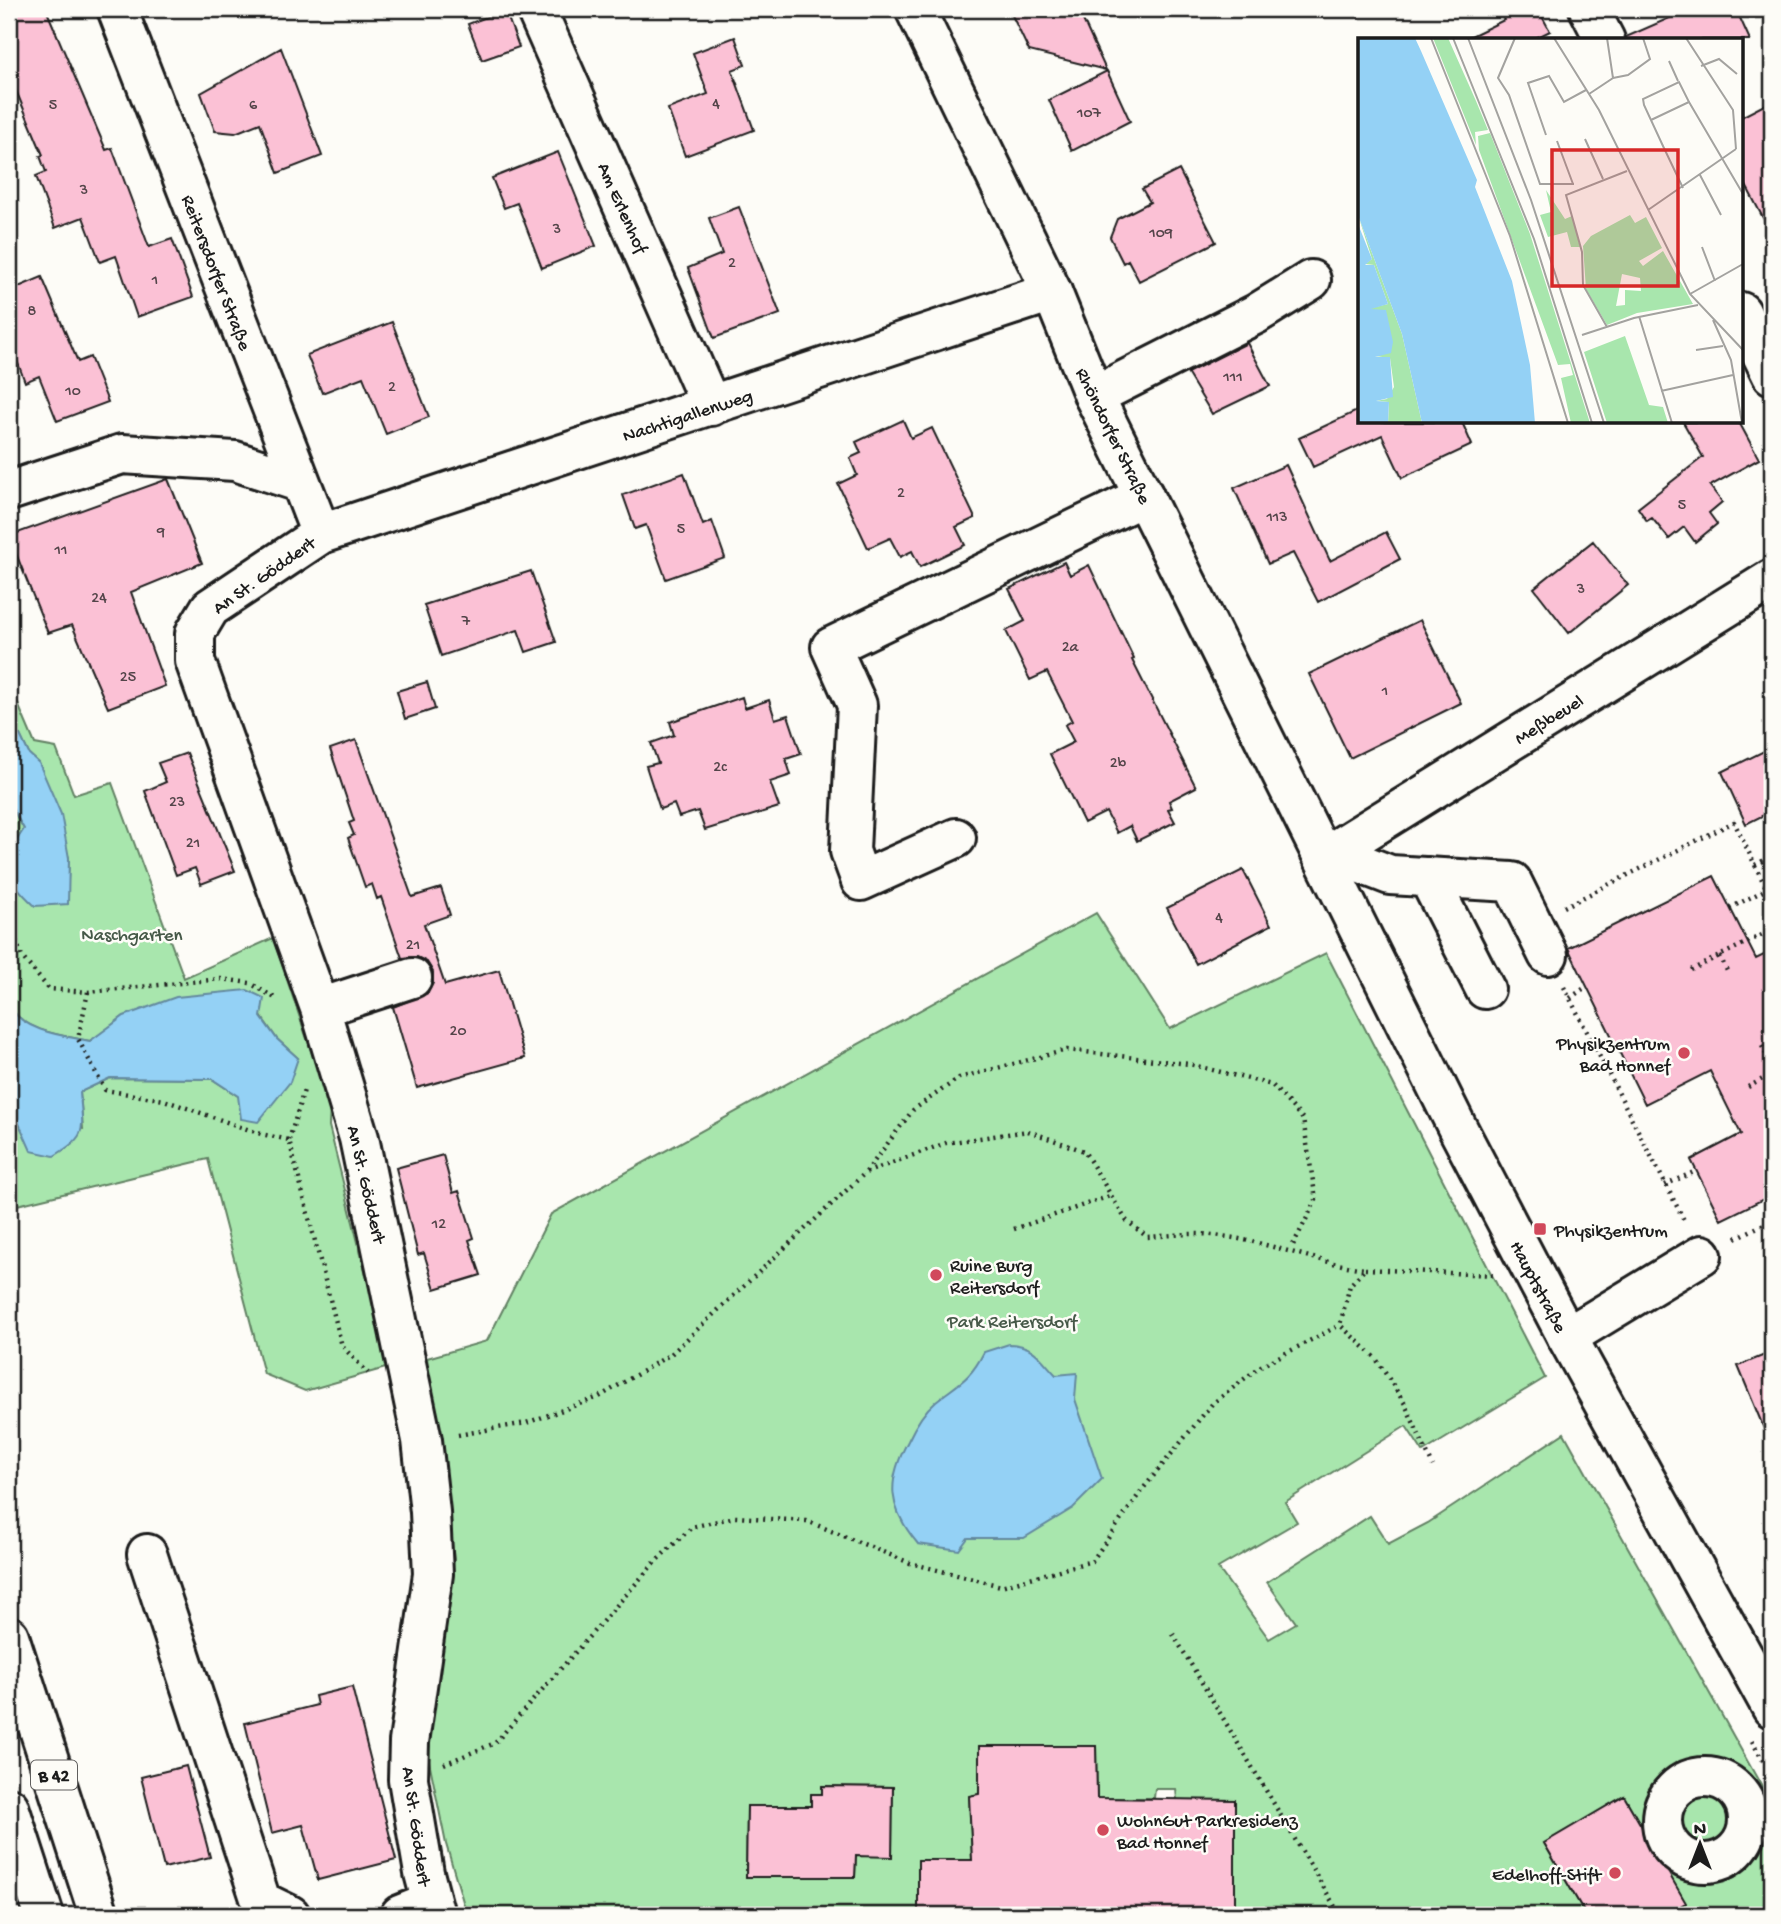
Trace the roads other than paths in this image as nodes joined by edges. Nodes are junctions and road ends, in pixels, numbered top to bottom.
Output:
1 (117, 9) edge
2 (536, 9) edge
3 (915, 9) edge
4 (1589, 9) edge
5 (1604, 38) edge
6 (1311, 280) dead end
7 (1052, 292) junction
8 (1742, 314) edge
9 (1772, 374) edge
10 (1094, 396) junction
11 (711, 405) junction
12 (299, 482) junction
13 (9, 491) edge
14 (1144, 496) junction
15 (321, 534) junction
16 (1772, 579) edge
17 (956, 838) dead end
18 (1324, 857) junction
19 (1428, 877) junction
20 (1540, 939) road end
21 (412, 978) dead end
22 (1485, 989) dead end
23 (321, 1011) junction
24 (1702, 1255) road end
25 (1567, 1337) junction
26 (147, 1554) dead end
27 (9, 1636) edge
28 (1772, 1708) edge
29 (9, 1808) edge
30 (422, 1911) edge
31 (44, 1915) edge
32 (99, 1915) edge
33 (290, 1915) edge

1 - 12 main road, Reitersdorfer Straße
2 - 11 main road, Am Erlenhof
3 - 7 main road, Rhöndorfer Straße
4 - 5 main road
6 - 10 main road
7 - 10 main road, Rhöndorfer Straße
7 - 11 main road, Nachtigallenweg
8 - 9 main road
10 - 14 main road, Rhöndorfer Straße
11 - 15 main road, Nachtigallenweg
12 - 13 main road
12 - 15 main road, Reitersdorfer Straße
14 - 17 main road
14 - 18 main road, Rhöndorfer Straße
15 - 23 main road, An St. Göddert
16 - 18 main road, Meßbeuel
18 - 19 main road
18 - 25 main road, Hauptstraße
19 - 20 main road
19 - 22 main road
21 - 23 main road
23 - 30 main road, An St. Göddert
24 - 25 main road
25 - 28 main road, Hauptstraße
26 - 33 main road
27 - 32 main road, B 42
29 - 31 main road, B 42

